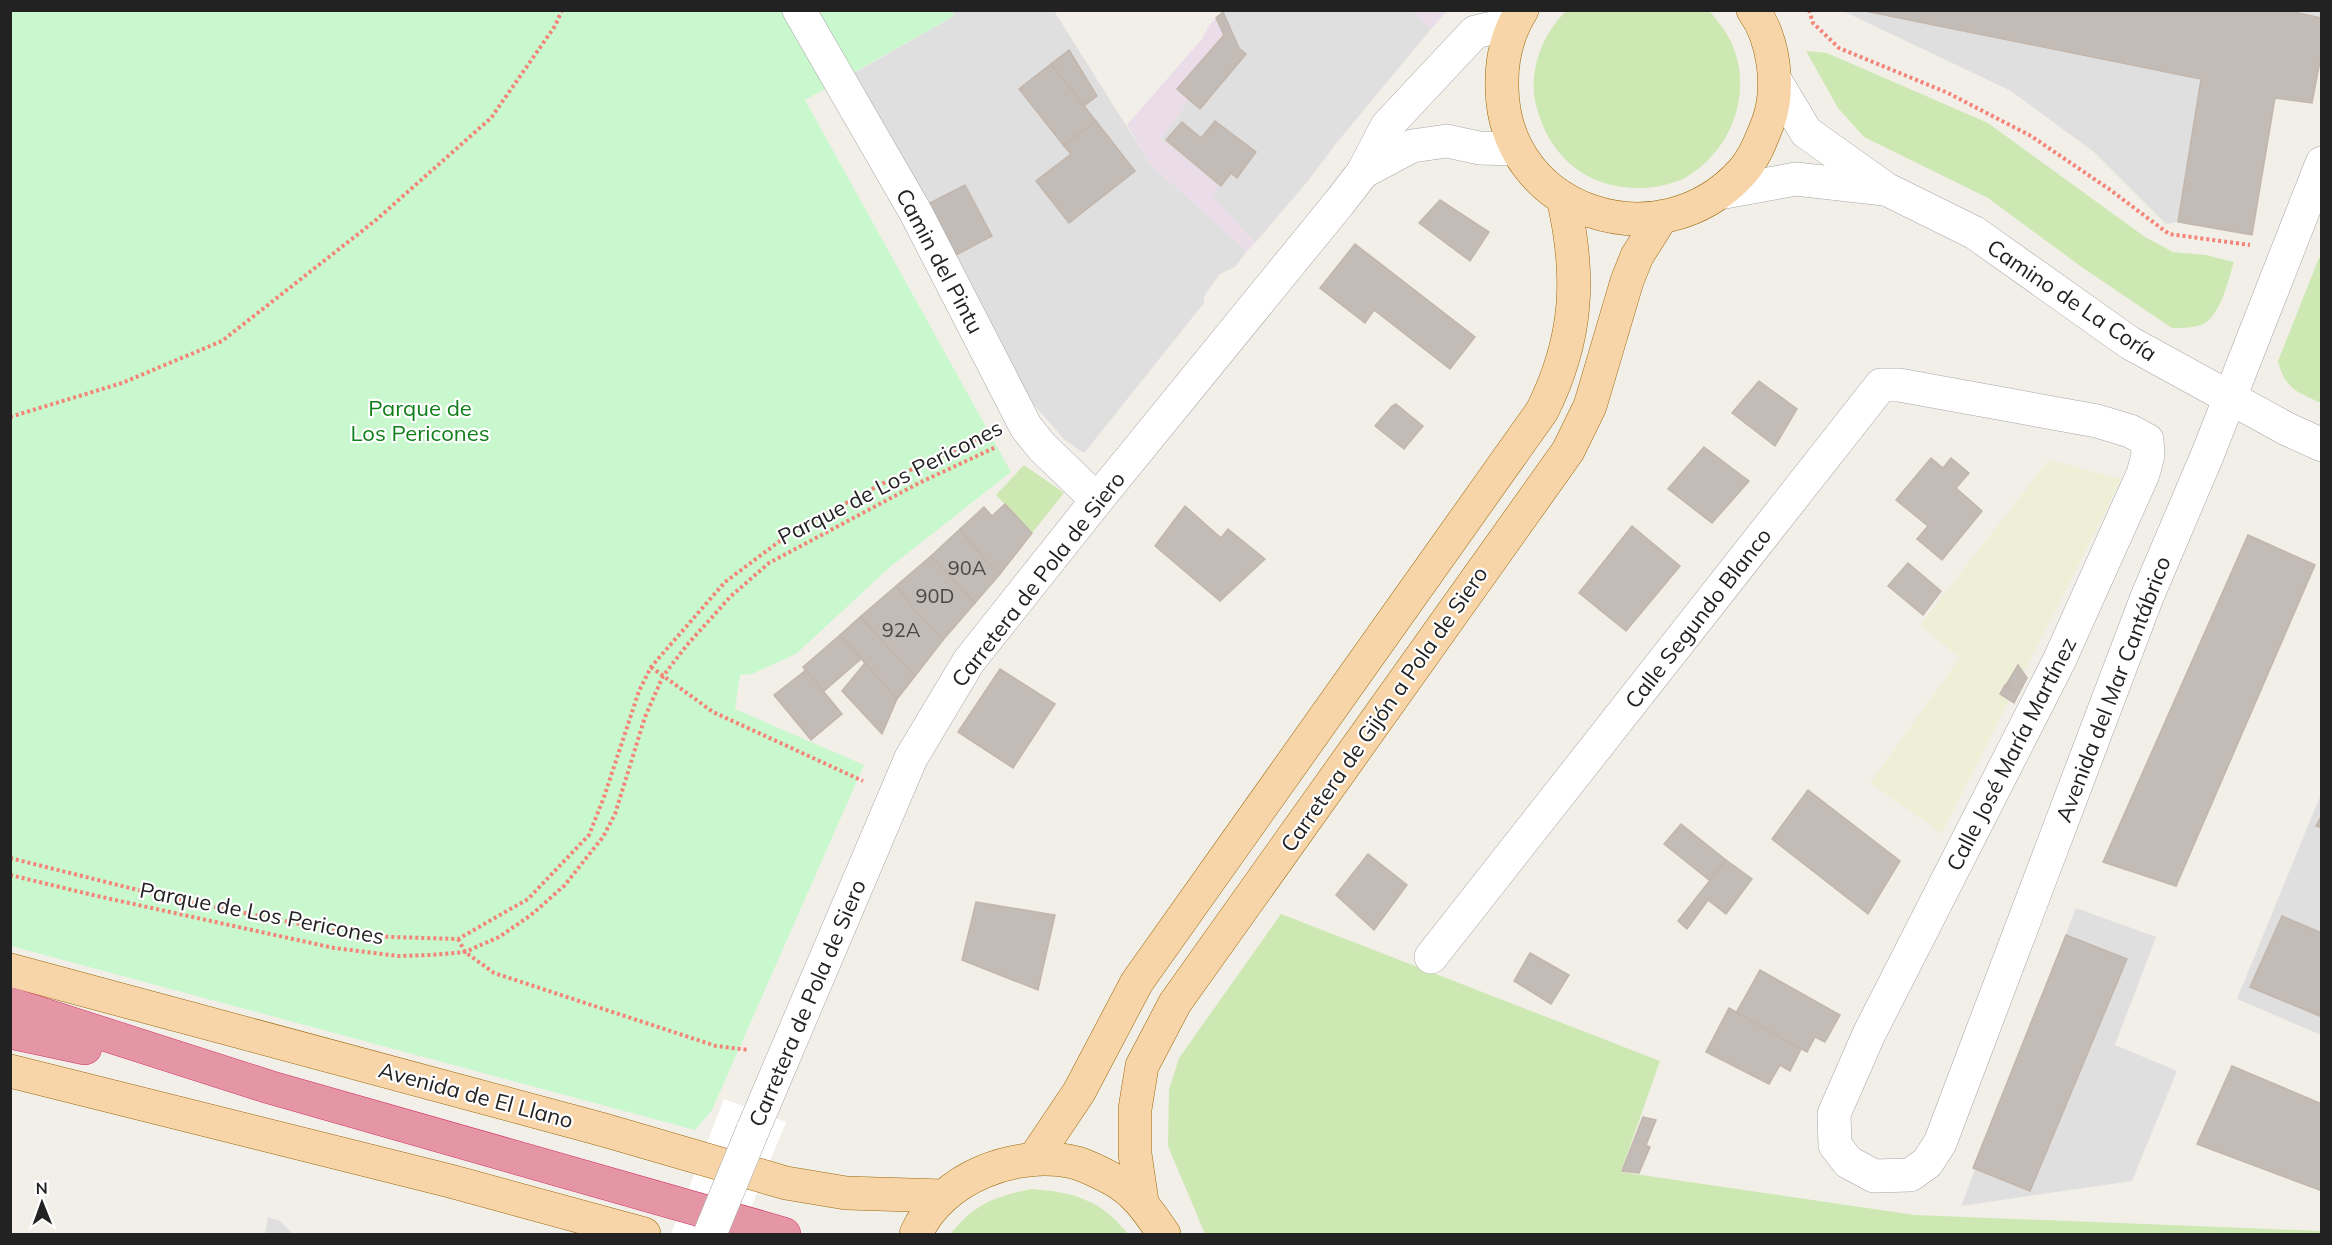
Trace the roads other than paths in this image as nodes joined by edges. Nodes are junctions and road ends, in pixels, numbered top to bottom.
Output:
1 (799, 10) edge
2 (1753, 10) edge
3 (1518, 17) edge
4 (1775, 80) junction
5 (1517, 149) junction
6 (2322, 163) edge
7 (1363, 172) junction
8 (1886, 189) junction
9 (1719, 193) junction
10 (1563, 198) junction
11 (1661, 218) junction
12 (2230, 398) junction
13 (2013, 407) joint
14 (2322, 445) edge
15 (1097, 500) junction
16 (1431, 957) dead end
17 (10, 970) edge
18 (10, 1004) edge
19 (10, 1032) edge
20 (10, 1071) edge
21 (269, 1087) junction
22 (1034, 1159) junction
23 (1874, 1176) joint
24 (944, 1196) junction
25 (1142, 1202) junction
26 (644, 1234) edge
27 (710, 1234) edge
28 (784, 1234) edge
29 (916, 1234) edge
30 (1164, 1234) edge

1 - 15 street, Camin del Pintu
2 - 4 main road
3 - 5 main road
3 - 7 street, Carretera de Pola de Siero
4 - 8 street, Camino de La Coría
4 - 9 main road
5 - 7 street, Carretera de Pola de Siero
5 - 10 main road
6 - 12 street, Avenida del Mar Cantábrico
7 - 15 street, Carretera de Pola de Siero
8 - 9 street, Camino de La Coría
8 - 12 street, Camino de La Coría
9 - 11 main road
10 - 11 main road
10 - 22 main road, Carretera de Gijón a Pola de Siero
11 - 25 main road, Carretera de Gijón a Pola de Siero
12 - 14 street, Camino de La Coría
12 - 23 street, Avenida del Mar Cantábrico
13 - 16 street, Calle Segundo Blanco
13 - 23 street, Calle José María Martínez
15 - 27 street, Carretera de Pola de Siero, bridge
17 - 24 main road, Avenida de El Llano
18 - 21 highway
19 - 21 highway
20 - 26 main road
21 - 28 highway
22 - 24 main road
22 - 25 main road
24 - 29 main road
25 - 30 main road

